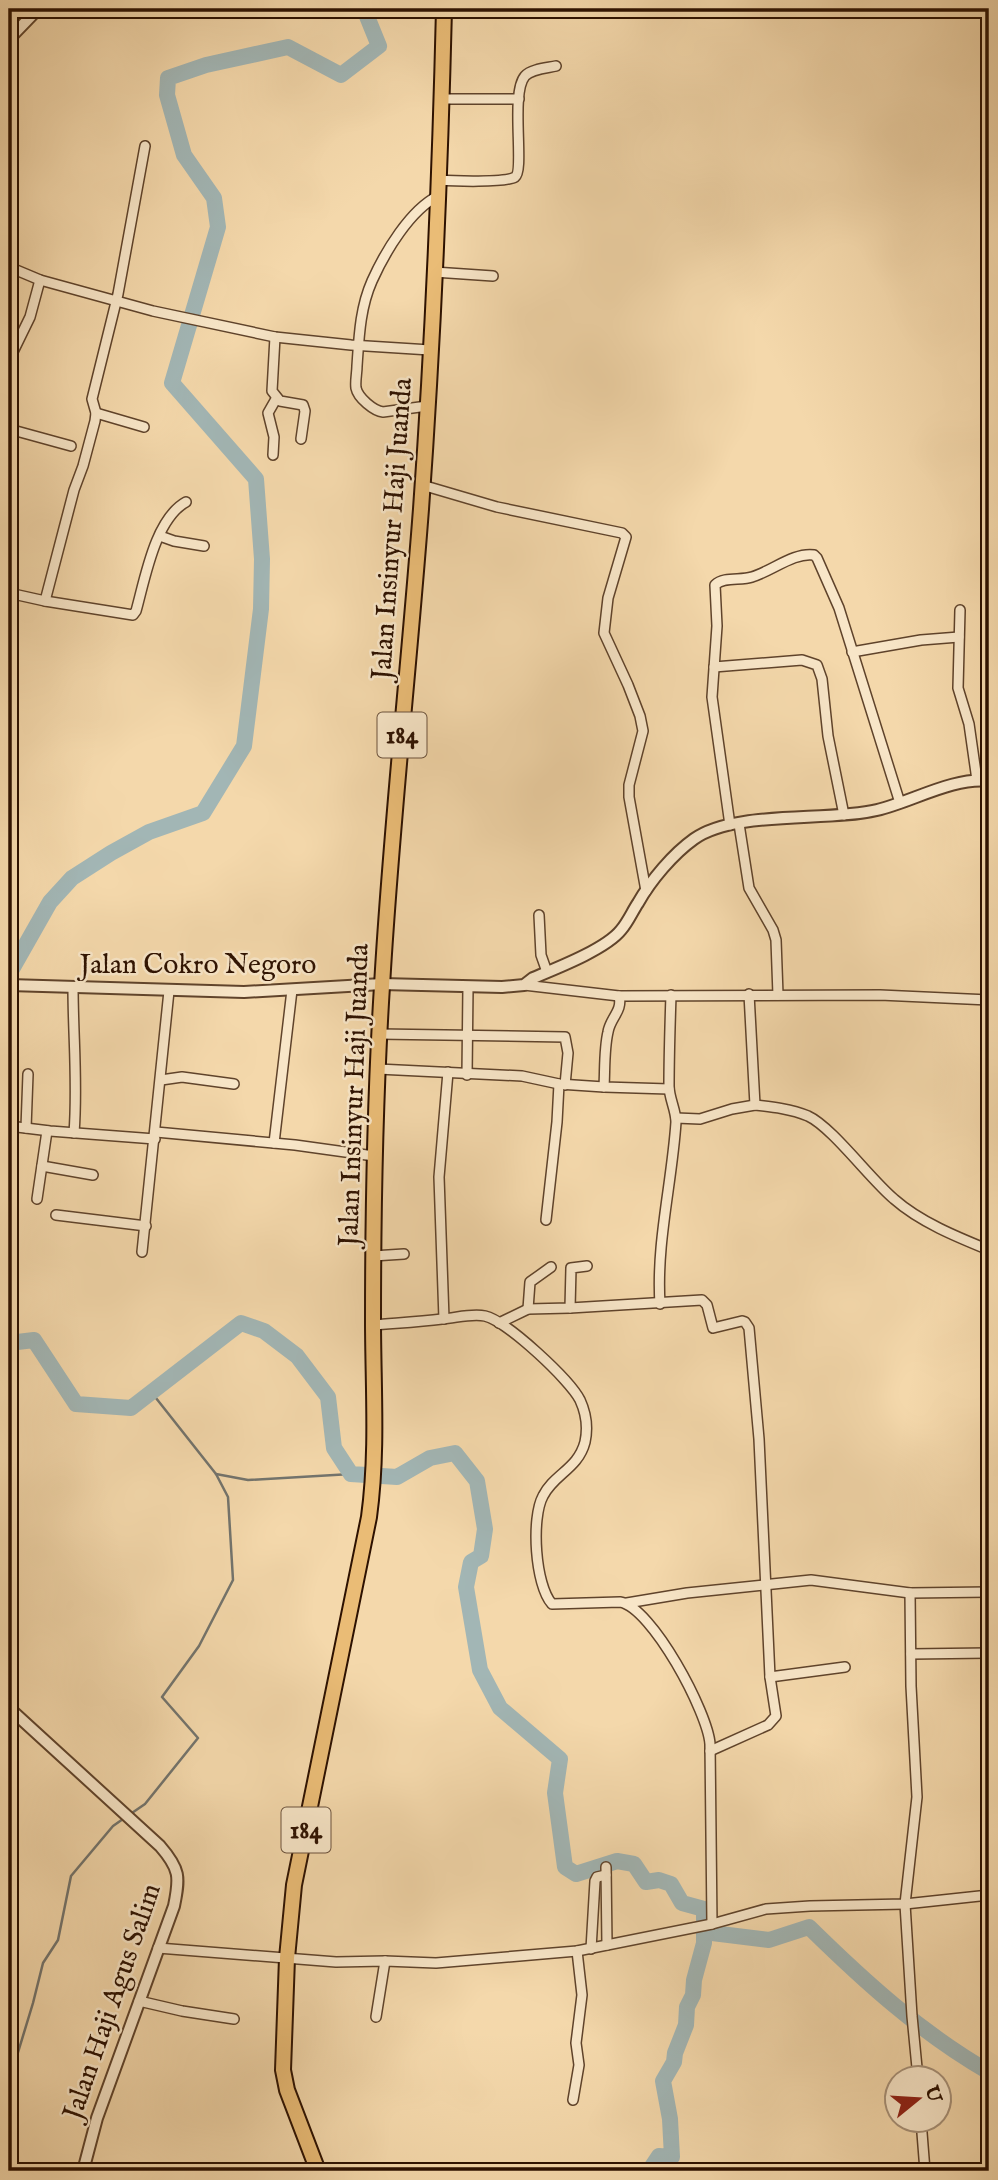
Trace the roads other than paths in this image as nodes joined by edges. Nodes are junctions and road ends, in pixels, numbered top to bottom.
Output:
1 (38, 9) edge
2 (444, 9) edge
3 (9, 39) edge
4 (556, 66) dead end
5 (442, 99) junction
6 (519, 100) junction
7 (145, 146) dead end
8 (439, 180) junction
9 (438, 196) junction
10 (9, 267) edge
11 (434, 272) junction
12 (493, 276) dead end
13 (40, 280) junction
14 (117, 301) junction
15 (275, 337) junction
16 (357, 346) junction
17 (430, 350) junction
18 (9, 360) edge
19 (276, 399) junction
20 (427, 406) junction
21 (96, 413) junction
22 (144, 427) dead end
23 (9, 429) edge
24 (301, 439) dead end
25 (71, 446) dead end
26 (273, 455) dead end
27 (422, 485) junction
28 (186, 502) dead end
29 (160, 536) junction
30 (204, 546) dead end
31 (9, 593) edge
32 (45, 601) junction
33 (960, 610) dead end
34 (959, 637) junction
35 (852, 652) junction
36 (714, 667) junction
37 (983, 781) edge
38 (900, 803) junction
39 (844, 815) junction
40 (735, 825) junction
41 (646, 891) junction
42 (539, 915) dead end
43 (547, 972) junction
44 (382, 984) junction
45 (9, 985) edge
46 (524, 985) junction
47 (468, 986) junction
48 (73, 987) junction
49 (169, 990) junction
50 (292, 990) junction
51 (749, 994) junction
52 (671, 995) junction
53 (778, 995) junction
54 (619, 996) junction
55 (989, 1000) edge
56 (379, 1034) junction
57 (466, 1036) junction
58 (378, 1069) junction
59 (448, 1072) junction
60 (28, 1074) dead end
61 (467, 1075) junction
62 (160, 1080) junction
63 (234, 1084) dead end
64 (562, 1084) junction
65 (604, 1087) junction
66 (668, 1089) junction
67 (755, 1105) junction
68 (676, 1118) junction
69 (9, 1126) edge
70 (26, 1128) junction
71 (47, 1131) junction
72 (74, 1133) junction
73 (155, 1136) junction
74 (274, 1143) junction
75 (374, 1156) junction
76 (42, 1166) junction
77 (93, 1175) dead end
78 (37, 1199) dead end
79 (56, 1215) dead end
80 (546, 1220) dead end
81 (146, 1226) junction
82 (989, 1250) edge
83 (142, 1252) dead end
84 (404, 1254) dead end
85 (373, 1256) junction
86 (551, 1266) dead end
87 (587, 1266) dead end
88 (660, 1304) junction
89 (570, 1308) junction
90 (528, 1309) junction
91 (444, 1319) junction
92 (499, 1323) junction
93 (373, 1325) junction
94 (765, 1584) junction
95 (989, 1592) edge
96 (909, 1593) junction
97 (627, 1603) junction
98 (989, 1653) edge
99 (911, 1654) junction
100 (845, 1667) dead end
101 (770, 1677) junction
102 (9, 1709) edge
103 (710, 1751) junction
104 (989, 1895) edge
105 (905, 1905) junction
106 (706, 1925) junction
107 (607, 1945) junction
108 (158, 1948) junction
109 (591, 1949) junction
110 (577, 1951) junction
111 (287, 1958) junction
112 (385, 1961) junction
113 (139, 2001) junction
114 (376, 2017) dead end
115 (234, 2019) dead end
116 (917, 2064) edge
117 (573, 2100) dead end
118 (922, 2134) edge
119 (83, 2171) edge
120 (318, 2171) edge
121 (925, 2171) edge

1 - 3 street
2 - 5 main road, Jalan Insinyur Haji Juanda / 184
4 - 6 street
5 - 6 street
5 - 8 main road, Jalan Insinyur Haji Juanda / 184
6 - 8 street
7 - 14 street
8 - 9 main road, Jalan Insinyur Haji Juanda / 184
9 - 11 main road, Jalan Insinyur Haji Juanda / 184
9 - 16 street
10 - 13 street
11 - 12 street
11 - 17 main road, Jalan Insinyur Haji Juanda / 184
13 - 14 street
13 - 18 street
14 - 15 street
14 - 21 street
15 - 16 street
15 - 19 street
16 - 17 street
16 - 20 street
17 - 20 main road, Jalan Insinyur Haji Juanda / 184
19 - 24 street
19 - 26 street
20 - 27 main road, Jalan Insinyur Haji Juanda / 184
21 - 22 street
21 - 32 street
23 - 25 street
27 - 41 street
27 - 44 main road, Jalan Insinyur Haji Juanda / 184
28 - 29 street
29 - 30 street
29 - 32 street
31 - 32 street
33 - 34 street
34 - 35 street
34 - 37 street
35 - 36 street
35 - 38 street
36 - 39 street
36 - 40 street
37 - 38 street, Jalan Cokro Negoro
38 - 39 street, Jalan Cokro Negoro
39 - 40 street, Jalan Cokro Negoro
40 - 41 street, Jalan Cokro Negoro
40 - 53 street
41 - 43 street, Jalan Cokro Negoro
42 - 43 street
43 - 46 street, Jalan Cokro Negoro
44 - 47 street, Jalan Cokro Negoro
44 - 50 street, Jalan Cokro Negoro
44 - 56 main road, Jalan Insinyur Haji Juanda / 184
45 - 48 street, Jalan Cokro Negoro
46 - 47 street, Jalan Cokro Negoro
46 - 54 street
47 - 57 street
48 - 49 street, Jalan Cokro Negoro
48 - 72 street
49 - 50 street, Jalan Cokro Negoro
49 - 62 street
50 - 74 street
51 - 52 street
51 - 53 street
51 - 67 street
52 - 54 street
52 - 66 street
53 - 55 street
54 - 65 street
56 - 57 street
56 - 58 main road, Jalan Insinyur Haji Juanda / 184
57 - 61 street
57 - 64 street
58 - 59 street
58 - 75 main road, Jalan Insinyur Haji Juanda / 184
59 - 61 street
59 - 91 street
60 - 70 street
61 - 64 street
62 - 63 street
62 - 73 street
64 - 65 street
64 - 80 street
65 - 66 street
66 - 68 street
67 - 68 street
67 - 82 street
68 - 88 street
69 - 70 street
70 - 71 street
71 - 72 street
71 - 76 street
72 - 73 street
73 - 74 street
73 - 81 street
74 - 75 street
75 - 85 main road, Jalan Insinyur Haji Juanda / 184
76 - 77 street
76 - 78 street
79 - 81 street
81 - 83 street
84 - 85 street
85 - 93 main road, Jalan Insinyur Haji Juanda / 184
86 - 90 street
87 - 89 street
88 - 89 street
88 - 94 street
89 - 90 street
90 - 92 street
91 - 92 street
91 - 93 street
92 - 97 street
93 - 111 main road, Jalan Insinyur Haji Juanda / 184
94 - 96 street
94 - 97 street
94 - 101 street
95 - 96 street
96 - 99 street
97 - 103 street
98 - 99 street
99 - 105 street
100 - 101 street
101 - 103 street
102 - 108 street, Jalan Haji Agus Salim
103 - 106 street
104 - 105 street
105 - 106 street
105 - 116 street
106 - 107 street
107 - 109 street
107 - 109 street
108 - 111 street
108 - 113 street, Jalan Haji Agus Salim
109 - 110 street
110 - 112 street
110 - 117 street
111 - 112 street
111 - 120 main road, Jalan Insinyur Haji Juanda / 184
112 - 114 street
113 - 115 street
113 - 119 street, Jalan Haji Agus Salim
118 - 121 street

